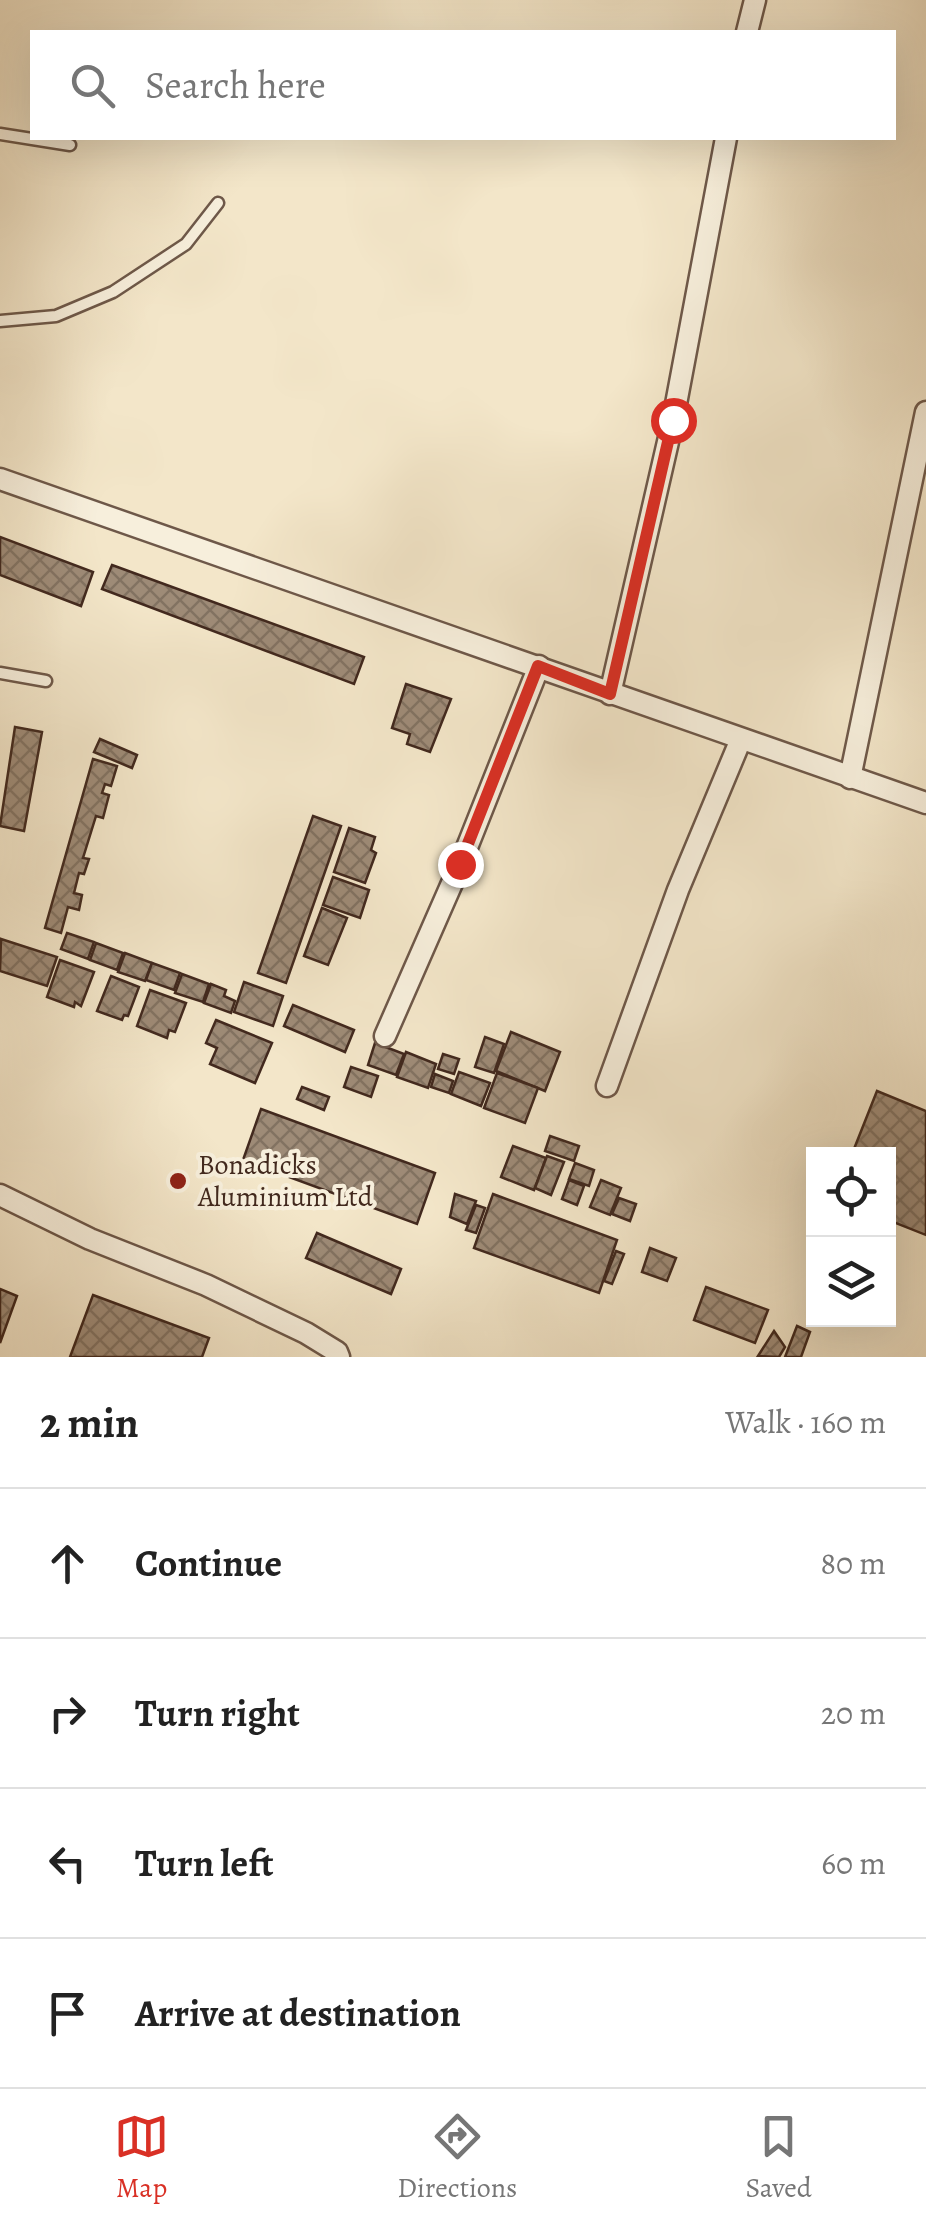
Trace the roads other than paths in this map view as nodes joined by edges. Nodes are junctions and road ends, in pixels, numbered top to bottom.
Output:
1 (755, 0) edge
2 (748, 30) edge
3 (0, 134) edge
4 (30, 139) edge
5 (38, 140) edge
6 (726, 140) edge
7 (70, 145) dead end
8 (218, 202) dead end
9 (0, 321) edge
10 (926, 412) edge
11 (0, 479) edge
12 (538, 666) junction
13 (0, 673) edge
14 (46, 681) dead end
15 (610, 694) junction
16 (741, 740) junction
17 (850, 778) junction
18 (926, 803) edge
19 (384, 1036) dead end
20 (607, 1086) dead end
21 (0, 1195) edge
22 (339, 1357) edge

1 - 2 street
3 - 4 lane
5 - 7 lane
6 - 15 street
8 - 9 lane
10 - 17 street
11 - 12 street
12 - 15 street
12 - 19 street
13 - 14 lane
15 - 16 street
16 - 17 street
16 - 20 street
17 - 18 street
21 - 22 street

